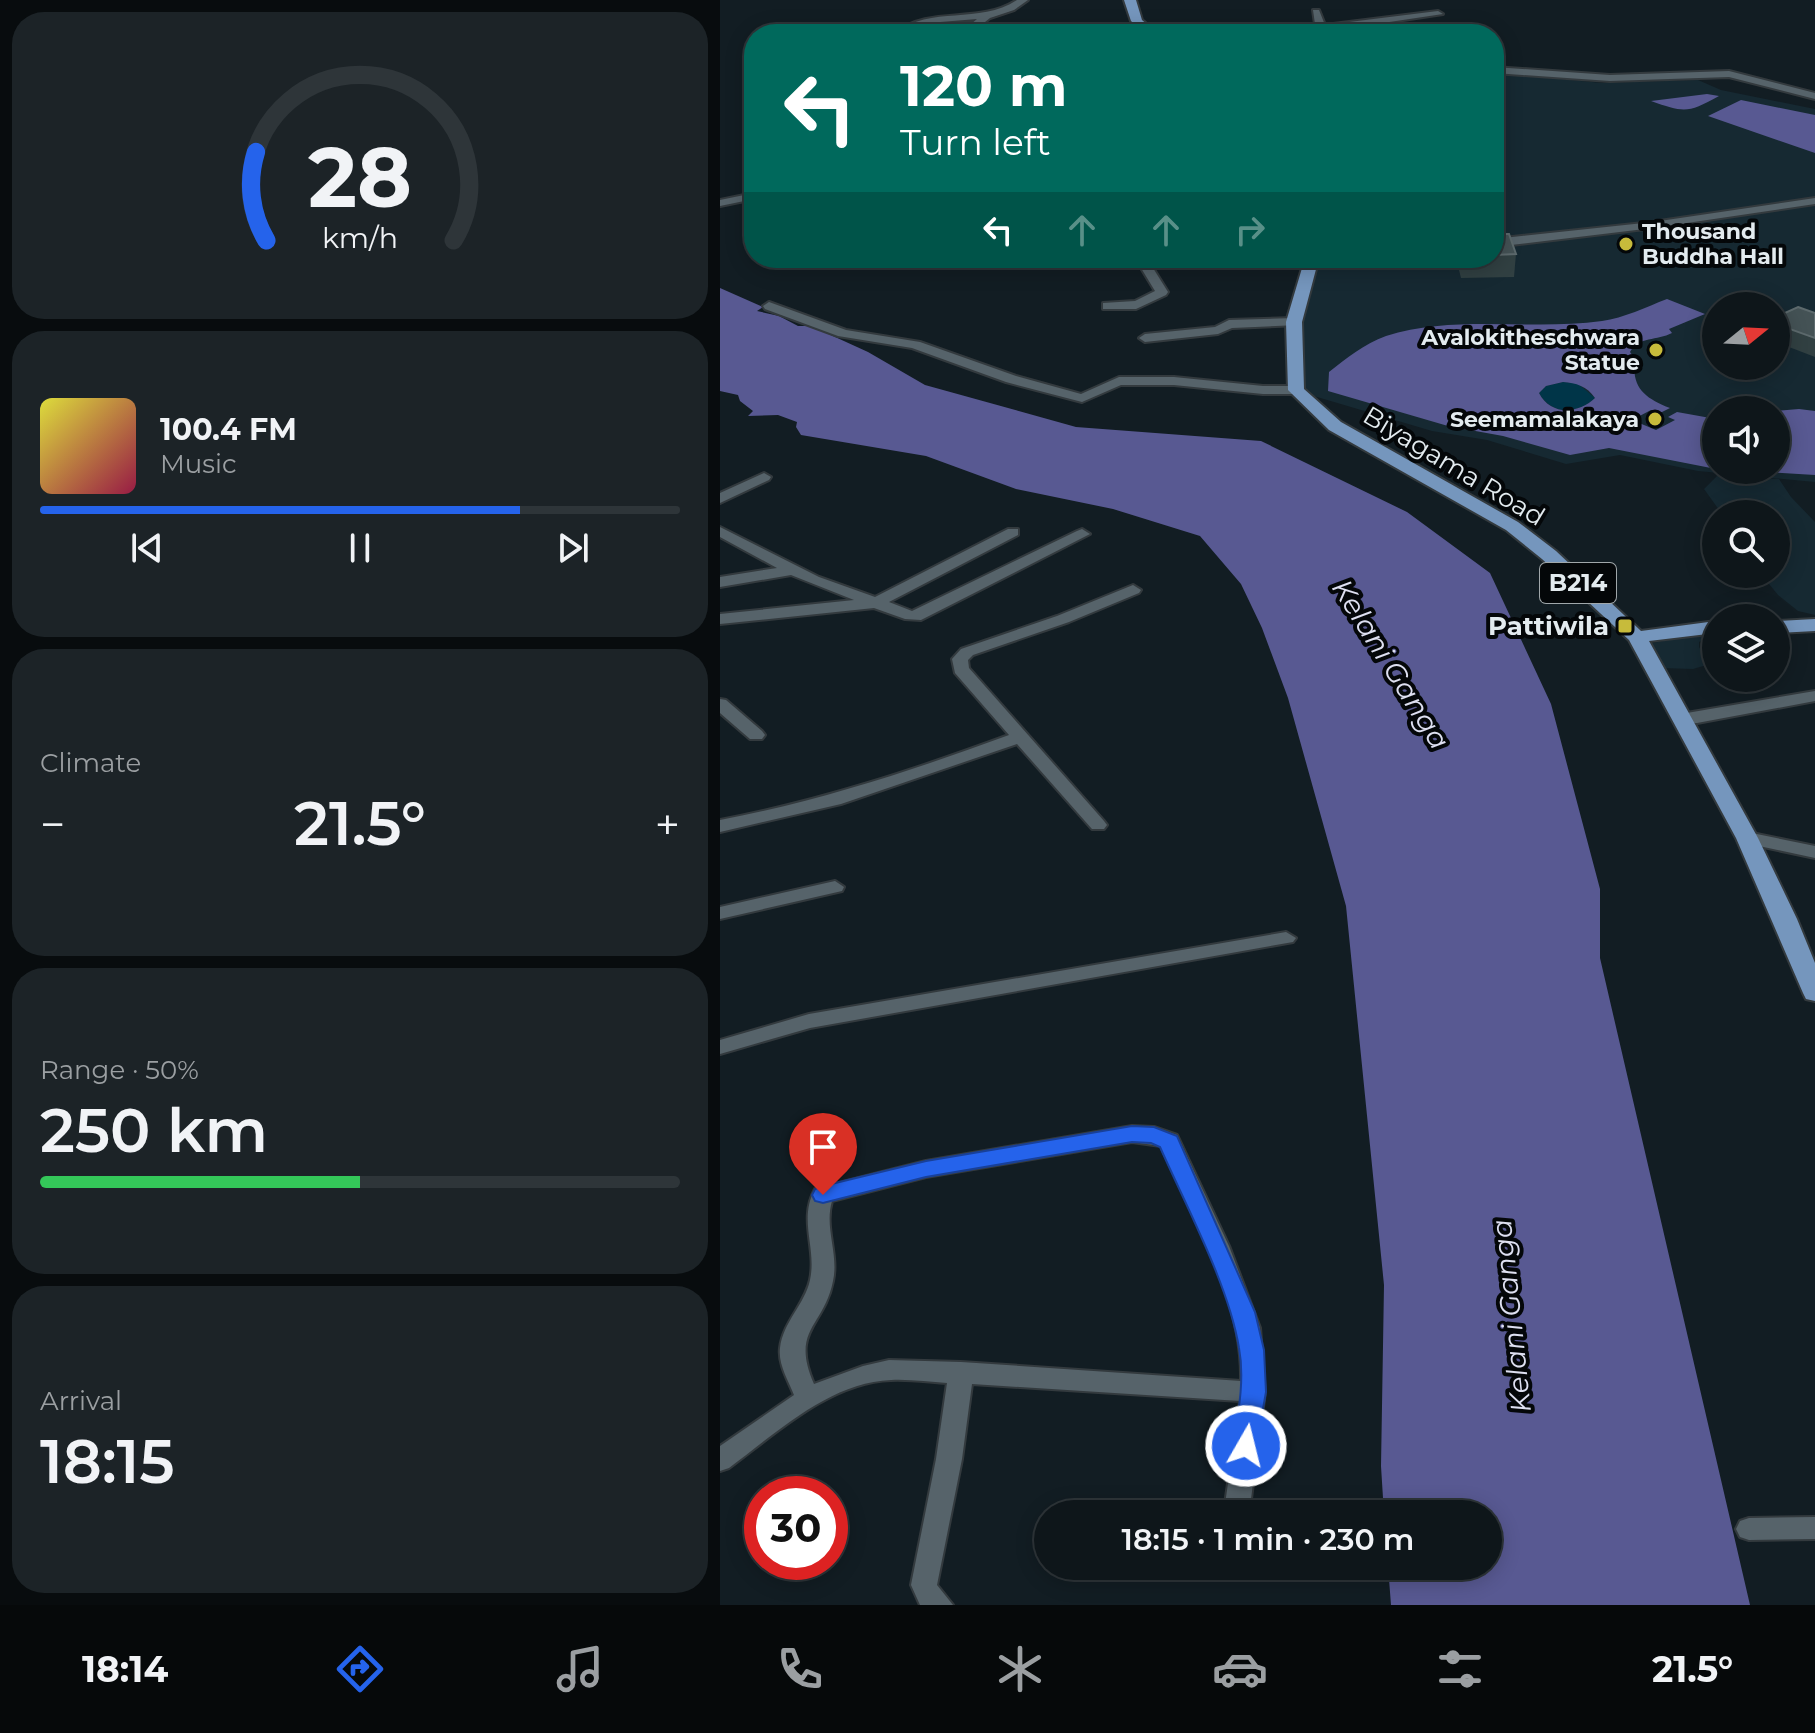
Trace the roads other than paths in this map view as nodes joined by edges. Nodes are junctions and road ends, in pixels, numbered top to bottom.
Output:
1 (1023, 0) edge
2 (1130, 0) edge
3 (1316, 12) dead end
4 (1438, 14) dead end
5 (987, 16) junction
6 (918, 24) edge
7 (977, 24) edge
8 (1140, 24) edge
9 (1320, 24) edge
10 (1356, 24) edge
11 (1504, 71) edge
12 (1815, 96) edge
13 (744, 198) edge
14 (1815, 201) edge
15 (720, 203) edge
16 (1504, 242) edge
17 (1147, 268) edge
18 (1309, 268) edge
19 (769, 306) dead end
20 (1107, 306) dead end
21 (1294, 322) junction
22 (1145, 338) dead end
23 (1296, 390) junction
24 (720, 490) edge
25 (720, 499) edge
26 (720, 531) edge
27 (1013, 532) dead end
28 (1082, 534) dead end
29 (791, 570) junction
30 (720, 582) edge
31 (1133, 590) dead end
32 (875, 603) junction
33 (720, 619) edge
34 (1815, 625) edge
35 (1790, 626) edge
36 (1702, 629) edge
37 (1637, 637) junction
38 (1815, 696) edge
39 (720, 704) edge
40 (1681, 719) junction
41 (756, 735) dead end
42 (1019, 737) junction
43 (1098, 825) dead end
44 (720, 826) edge
45 (1747, 838) junction
46 (1815, 852) edge
47 (835, 887) dead end
48 (720, 913) edge
49 (1286, 938) dead end
50 (1815, 993) edge
51 (720, 1047) edge
52 (961, 1372) junction
53 (1253, 1392) junction
54 (807, 1397) junction
55 (720, 1460) edge
56 (1238, 1500) edge
57 (1815, 1528) edge
58 (1749, 1529) dead end
59 (940, 1605) edge

1 - 5 street
2 - 8 main road
3 - 9 street
4 - 10 street
5 - 6 street
5 - 7 street
11 - 12 street
13 - 15 street
14 - 16 street
17 - 20 street
18 - 21 main road
19 - 23 street
21 - 22 street
21 - 23 main road
23 - 37 main road, Biyagama Road / B214
24 - 25 street
26 - 29 street
27 - 32 street
28 - 32 street
29 - 30 street
29 - 32 street
31 - 42 street
32 - 33 street
34 - 35 main road
36 - 37 main road
37 - 40 main road, Biyagama Road / B214
38 - 40 street
39 - 41 street
40 - 45 main road, Biyagama Road / B214
42 - 43 street
42 - 44 street
45 - 46 street
45 - 50 main road, Biyagama Road / B214
47 - 48 street
49 - 51 street
52 - 53 street
52 - 54 street
52 - 59 street
53 - 54 street
53 - 56 street
54 - 55 street
57 - 58 street

